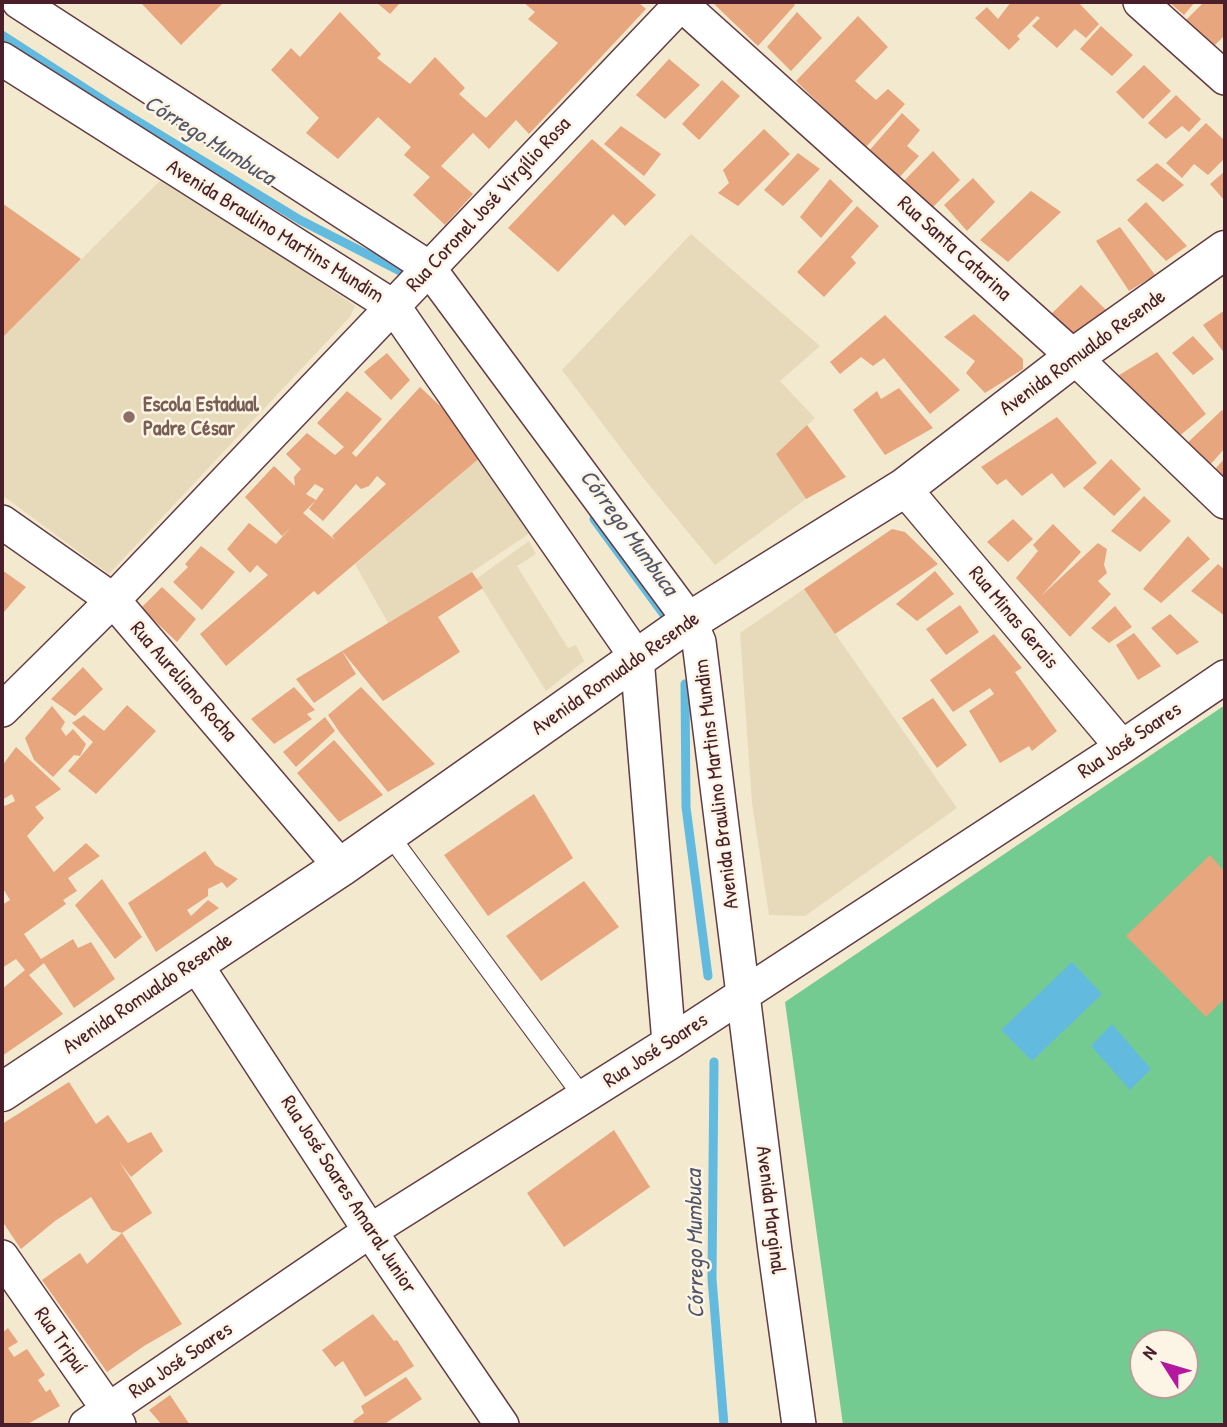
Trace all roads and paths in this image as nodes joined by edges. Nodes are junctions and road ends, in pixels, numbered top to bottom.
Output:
1 (19, 2) edge
2 (681, 2) edge
3 (1140, 2) edge
4 (2, 59) edge
5 (1225, 78) edge
6 (1225, 250) edge
7 (428, 267) junction
8 (394, 307) junction
9 (1074, 357) junction
10 (904, 488) junction
11 (1225, 502) edge
12 (2, 522) edge
13 (113, 600) junction
14 (690, 621) junction
15 (637, 658) junction
16 (1225, 677) edge
17 (9, 693) edge
18 (1122, 747) junction
19 (388, 833) junction
20 (341, 867) junction
21 (195, 962) junction
22 (743, 995) junction
23 (669, 1043) junction
24 (2, 1091) edge
25 (583, 1097) junction
26 (370, 1231) junction
27 (2, 1257) edge
28 (104, 1420) edge
29 (502, 1425) edge
30 (800, 1425) edge

1 - 7 street, Avenida Braulino Martins Mundim
2 - 7 street, Rua Coronel José Virgílio Rosa
2 - 9 street, Rua Santa Catarina
3 - 5 street
4 - 8 street, Avenida Braulino Martins Mundim
6 - 9 street, Avenida Romualdo Resende
7 - 8 street, Rua Coronel José Virgílio Rosa
7 - 14 street, Avenida Braulino Martins Mundim
8 - 13 street, Rua Coronel José Virgílio Rosa
8 - 15 street, Avenida Braulino Martins Mundim
9 - 10 street, Avenida Romualdo Resende
9 - 11 street, Rua Santa Catarina
10 - 14 street, Avenida Romualdo Resende
10 - 18 street, Rua Minas Gerais
12 - 13 street, Rua Aureliano Rocha
13 - 17 street, Rua Coronel José Virgílio Rosa
13 - 20 street, Rua Aureliano Rocha
14 - 15 street, Avenida Romualdo Resende
14 - 22 street, Avenida Braulino Martins Mundim
15 - 19 street, Avenida Romualdo Resende
15 - 23 street, Avenida Braulino Martins Mundim
16 - 18 street, Rua José Soares
18 - 22 street, Rua José Soares
19 - 20 street, Avenida Romualdo Resende
19 - 25 lane
20 - 21 street, Avenida Romualdo Resende
21 - 24 street, Avenida Romualdo Resende
21 - 26 street, Rua José Soares Amaral Junior
22 - 23 street, Rua José Soares
22 - 30 street, Avenida Marginal
23 - 25 street, Rua José Soares
25 - 26 street, Rua José Soares
26 - 28 street, Rua José Soares
26 - 29 street, Rua José Soares Amaral Junior
27 - 28 street, Rua Tripuí

